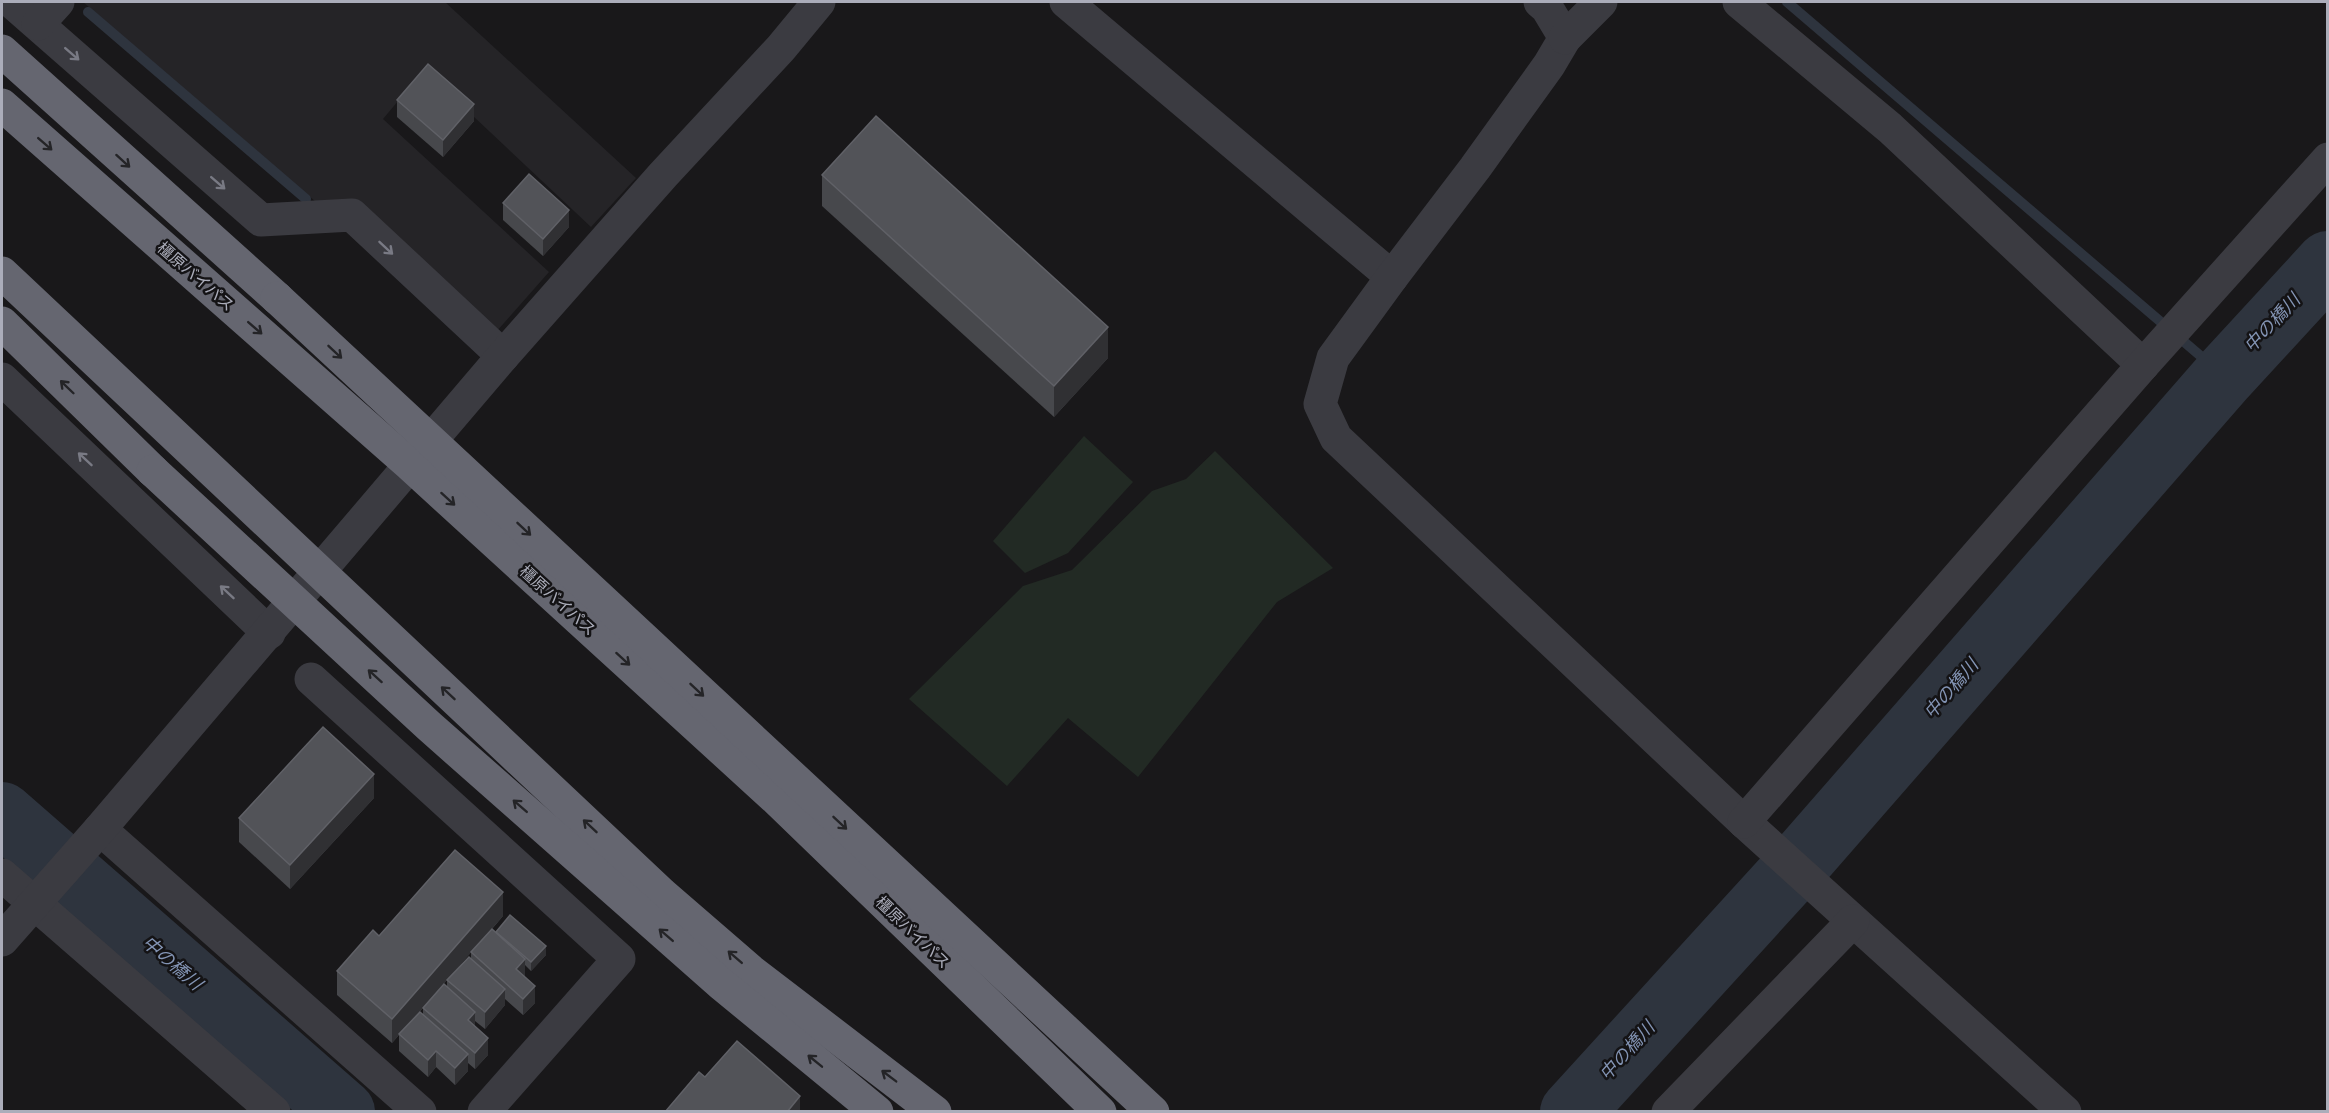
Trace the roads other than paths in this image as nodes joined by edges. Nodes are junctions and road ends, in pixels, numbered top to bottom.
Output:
1 (12, 2) edge
2 (819, 2) edge
3 (1066, 2) edge
4 (1540, 2) edge
5 (1601, 2) edge
6 (1739, 2) edge
7 (48, 13) edge
8 (1565, 38) junction
9 (2, 51) edge
10 (2, 105) edge
11 (2328, 159) edge
12 (2, 273) edge
13 (1392, 277) junction
14 (2, 323) edge
15 (503, 356) junction
16 (2149, 358) junction
17 (2, 379) edge
18 (409, 464) junction
19 (319, 572) junction
20 (269, 633) junction
21 (311, 679) dead end
22 (1744, 822) junction
23 (97, 833) junction
24 (2, 874) edge
25 (38, 898) junction
26 (1853, 921) junction
27 (2, 940) edge
28 (274, 1112) edge
29 (420, 1112) edge
30 (484, 1112) edge
31 (876, 1112) edge
32 (935, 1112) edge
33 (1100, 1112) edge
34 (1153, 1112) edge
35 (1668, 1112) edge
36 (2065, 1112) edge

1 - 7 street
2 - 15 street
3 - 13 street
4 - 8 street
5 - 8 street
6 - 16 street
7 -> 15 street
8 - 13 street
9 -> 34 highway, bridge
10 -> 18 highway, 橿原バイパス
11 - 16 street
12 - 19 highway
13 - 22 street
31 -> 14 highway, bridge
15 - 18 street
16 - 22 street
20 -> 17 street
18 - 19 street
18 -> 33 highway, 橿原バイパス
19 - 20 street
32 -> 19 highway
20 - 23 street
21 - 30 street
22 - 26 street
23 - 25 street
23 - 29 street
24 - 25 street
25 - 27 street
25 - 28 street
26 - 35 street
26 - 36 street

